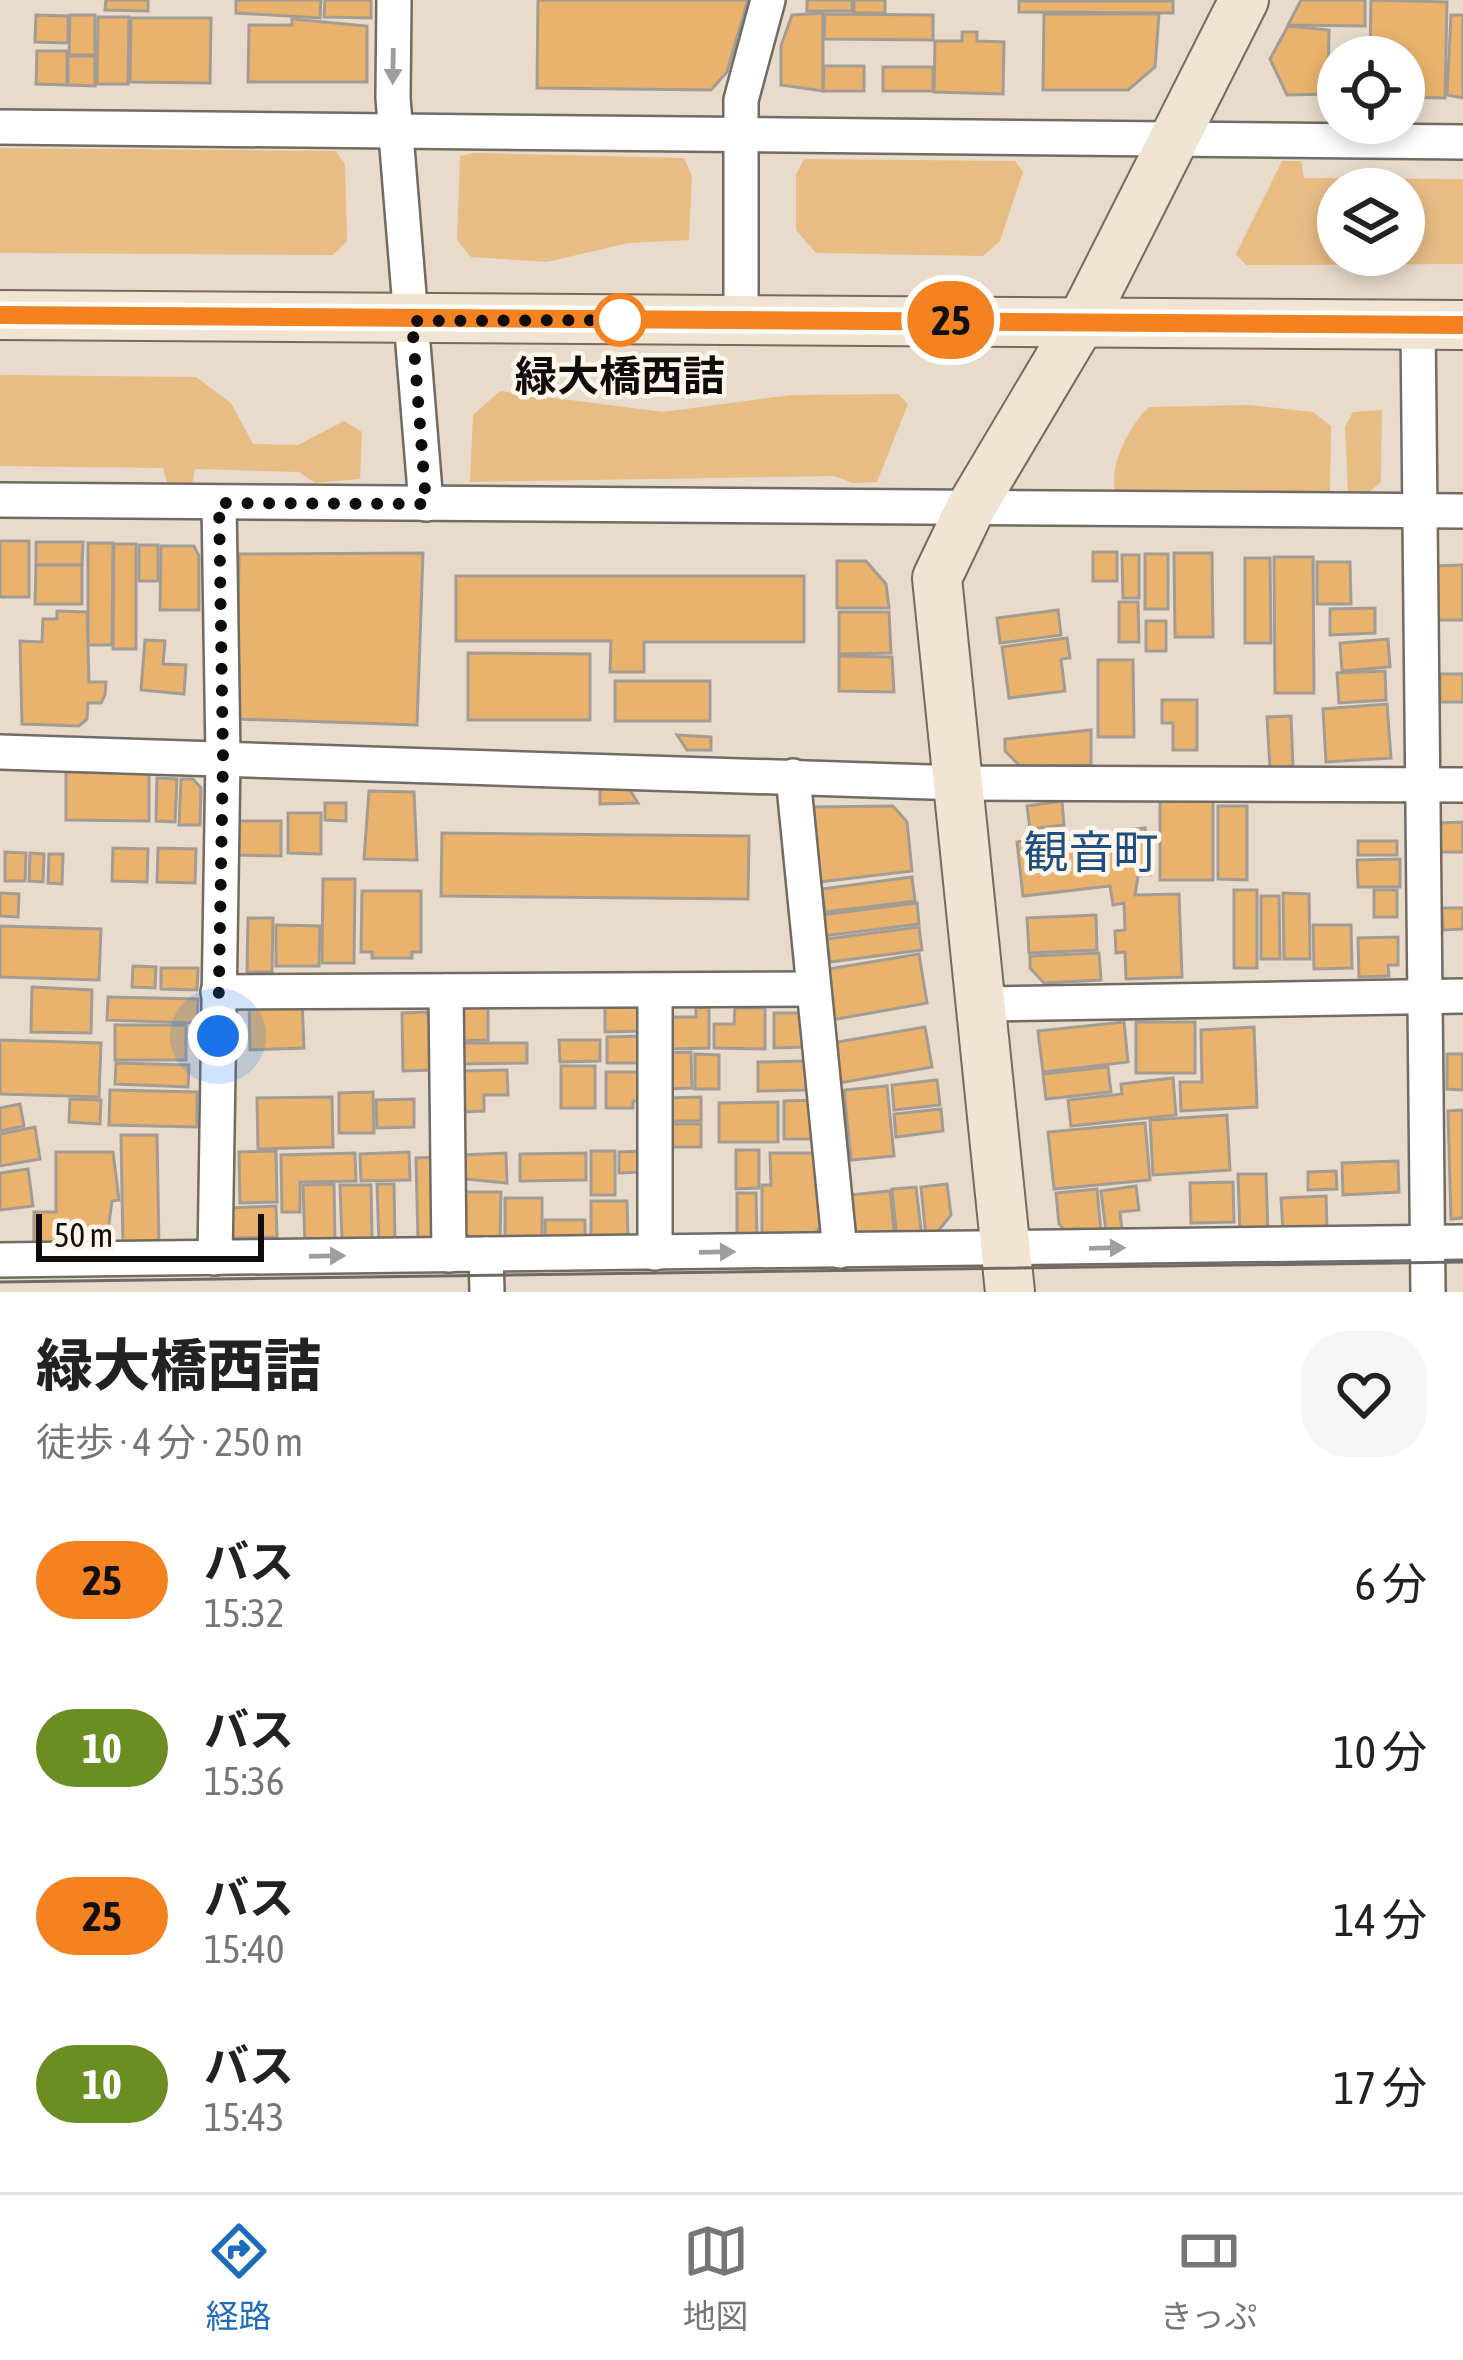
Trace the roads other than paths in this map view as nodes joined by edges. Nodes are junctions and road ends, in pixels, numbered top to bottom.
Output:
1 (394, 0) edge
2 (768, 0) edge
3 (1244, 0) edge
4 (0, 128) edge
5 (396, 133) junction
6 (739, 135) junction
7 (1175, 139) junction
8 (1463, 142) edge
9 (0, 315) edge
10 (741, 320) junction
11 (1083, 320) junction
12 (412, 321) junction
13 (1441, 324) edge
14 (0, 500) edge
15 (219, 503) junction
16 (426, 504) junction
17 (970, 508) junction
18 (1420, 511) junction
19 (1463, 511) edge
20 (0, 752) edge
21 (223, 757) junction
22 (793, 776) junction
23 (961, 783) junction
24 (1420, 784) junction
25 (1463, 785) edge
26 (812, 989) junction
27 (655, 990) junction
28 (446, 991) junction
29 (218, 992) junction
30 (1423, 996) junction
31 (1463, 996) edge
32 (982, 1004) junction
33 (1463, 1242) edge
34 (1427, 1243) junction
35 (839, 1251) junction
36 (655, 1253) junction
37 (486, 1254) junction
38 (449, 1255) junction
39 (215, 1258) junction
40 (0, 1260) edge
41 (1009, 1271) edge
42 (487, 1292) edge
43 (1427, 1292) edge

1 -> 5 street
2 - 6 street
3 - 7 street
4 - 5 street
5 - 6 street
5 - 12 street
6 - 7 street
6 - 10 street
7 - 8 street
7 - 11 street
9 - 12 street
10 - 11 street
10 - 12 street
11 - 13 street
11 - 17 street
12 - 16 street
13 - 18 street
14 - 15 street
15 - 16 street
15 - 21 street
16 - 17 street
17 - 18 street
17 - 23 street
18 - 19 street
18 - 24 street
20 - 21 street
21 - 22 street
21 - 29 street
22 - 23 street
22 - 26 street
23 - 24 street
23 - 32 street
24 - 25 street
24 - 30 street
26 - 27 street
26 - 35 street
27 - 28 street
27 - 36 street
28 - 29 street
28 - 38 street
29 - 39 street
30 - 31 street
30 - 32 street
30 - 34 street
32 - 41 street
33 - 34 street
41 -> 34 street
34 - 43 street
36 -> 35 street
35 - 41 street
36 - 37 street
37 - 38 street
37 - 42 street
39 -> 38 street
39 - 40 street

